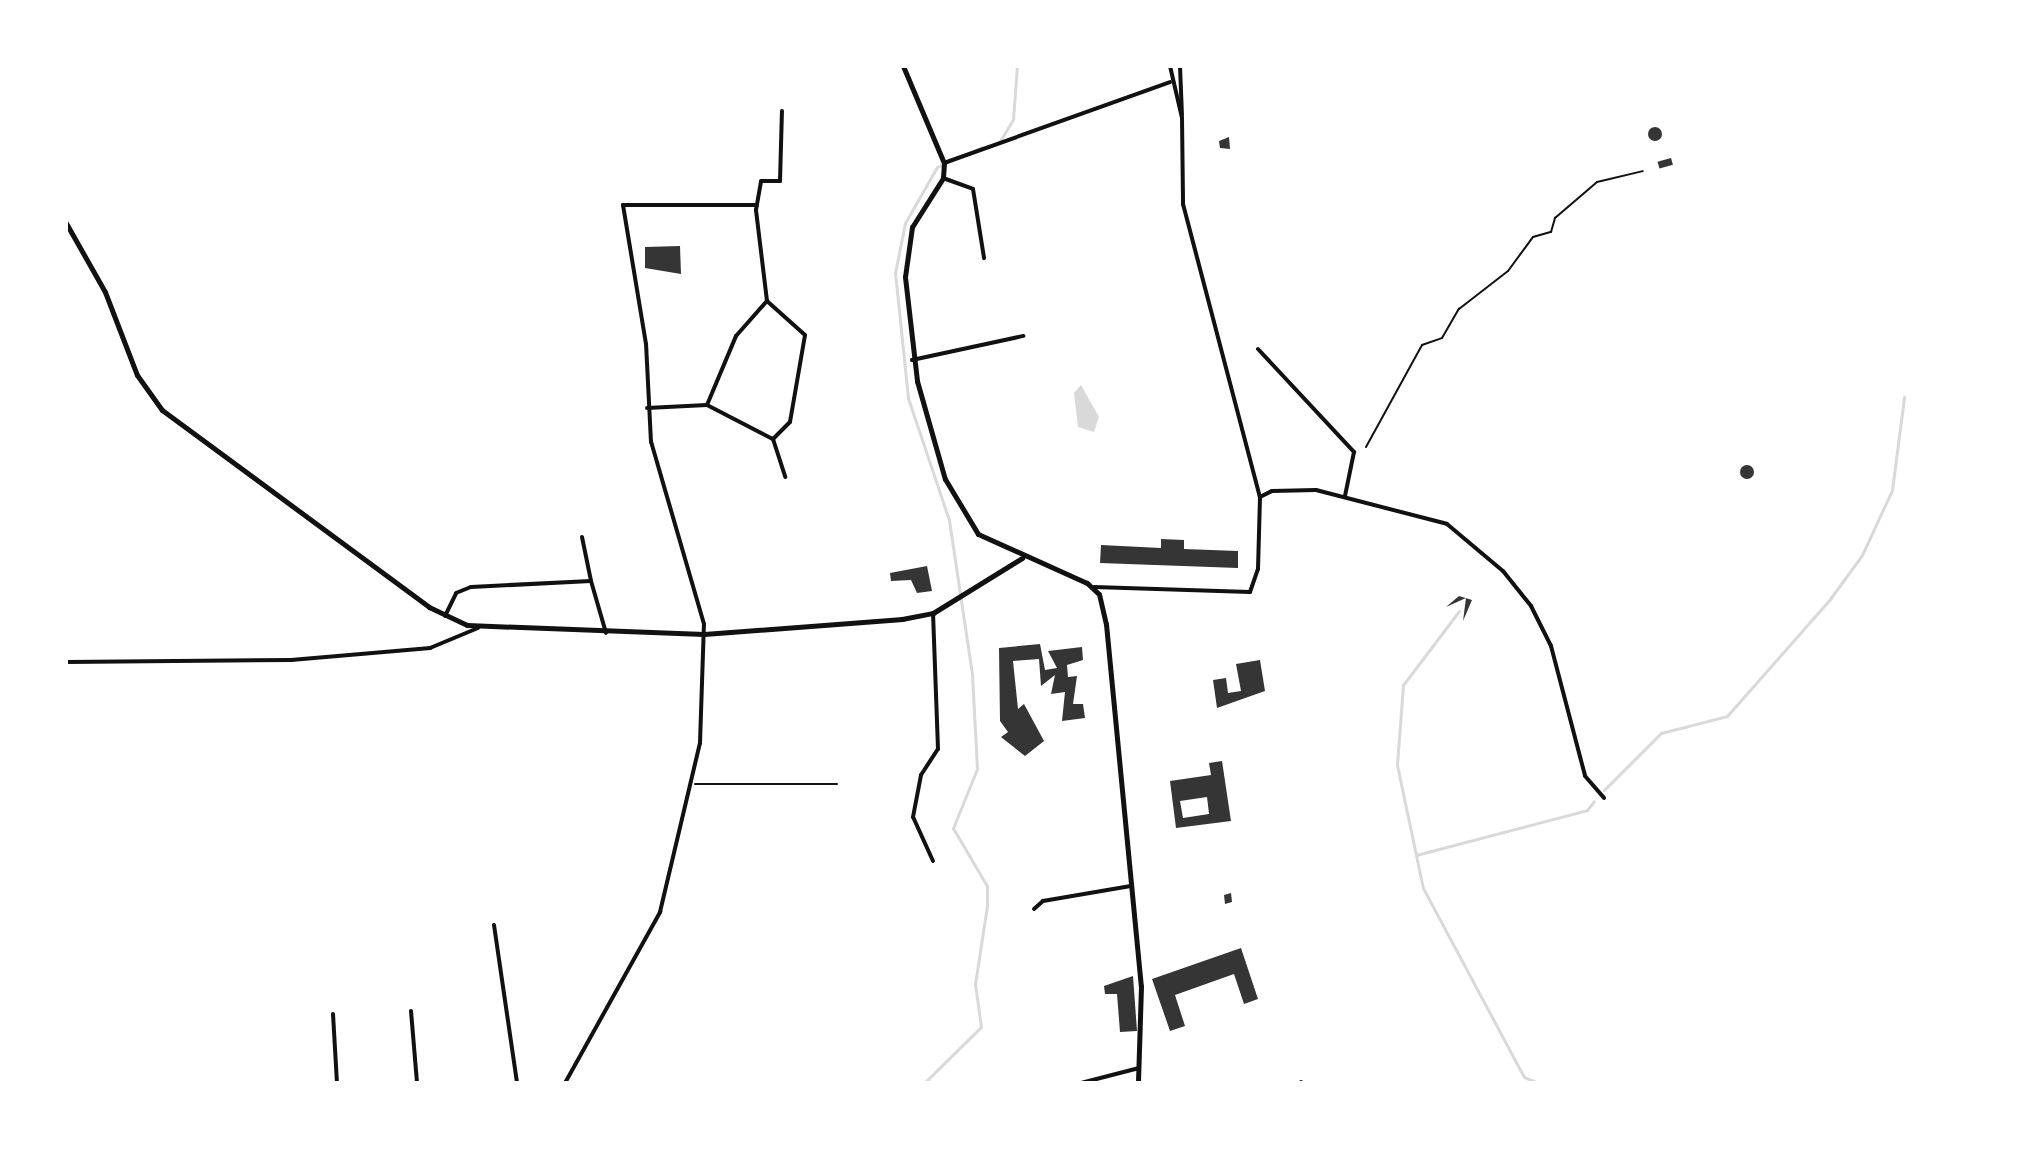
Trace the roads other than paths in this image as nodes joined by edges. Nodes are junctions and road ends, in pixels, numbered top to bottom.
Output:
1 (903, 66) edge
2 (1170, 66) edge
3 (1180, 66) edge
4 (1170, 82) junction
5 (782, 111) dead end
6 (1182, 118) junction
7 (943, 160) junction
8 (943, 178) junction
9 (757, 205) junction
10 (66, 223) edge
11 (984, 258) dead end
12 (767, 301) junction
13 (1023, 336) dead end
14 (1258, 349) dead end
15 (912, 360) junction
16 (707, 405) junction
17 (647, 408) junction
18 (773, 439) junction
19 (785, 477) dead end
20 (1345, 496) junction
21 (1260, 497) junction
22 (582, 537) dead end
23 (1022, 558) junction
24 (591, 581) junction
25 (1094, 587) junction
26 (933, 613) junction
27 (445, 616) junction
28 (478, 628) junction
29 (606, 633) junction
30 (704, 634) junction
31 (66, 662) edge
32 (695, 784) junction
33 (837, 784) dead end
34 (1604, 798) dead end
35 (933, 861) dead end
36 (1131, 886) junction
37 (1034, 909) dead end
38 (494, 925) dead end
39 (411, 1011) dead end
40 (333, 1014) dead end
41 (1139, 1068) junction
42 (337, 1083) edge
43 (417, 1083) edge
44 (517, 1083) edge
45 (565, 1083) edge
46 (1081, 1083) edge
47 (1138, 1083) edge

1 - 7 street
2 - 4 street
3 - 6 street
4 - 6 street
4 - 7 street
5 - 9 street
6 - 21 street
7 - 8 street
8 - 11 street
8 - 15 street
9 - 12 street
9 - 17 street
10 - 27 street
12 - 16 street
12 - 18 street
13 - 15 street
14 - 20 street
15 - 23 street
16 - 17 street
16 - 18 street
17 - 30 street
18 - 19 street
20 - 21 street
20 - 34 street
21 - 25 street
22 - 24 street
23 - 25 street
23 - 26 street
24 - 27 street
24 - 29 street
25 - 36 street
26 - 30 street
26 - 35 street
27 - 28 street
28 - 29 street
28 - 31 street
29 - 30 street
30 - 32 street
32 - 33 lane
32 - 45 street
36 - 37 street
36 - 41 street
38 - 44 street
39 - 43 street
40 - 42 street
41 - 46 street
41 - 47 street

